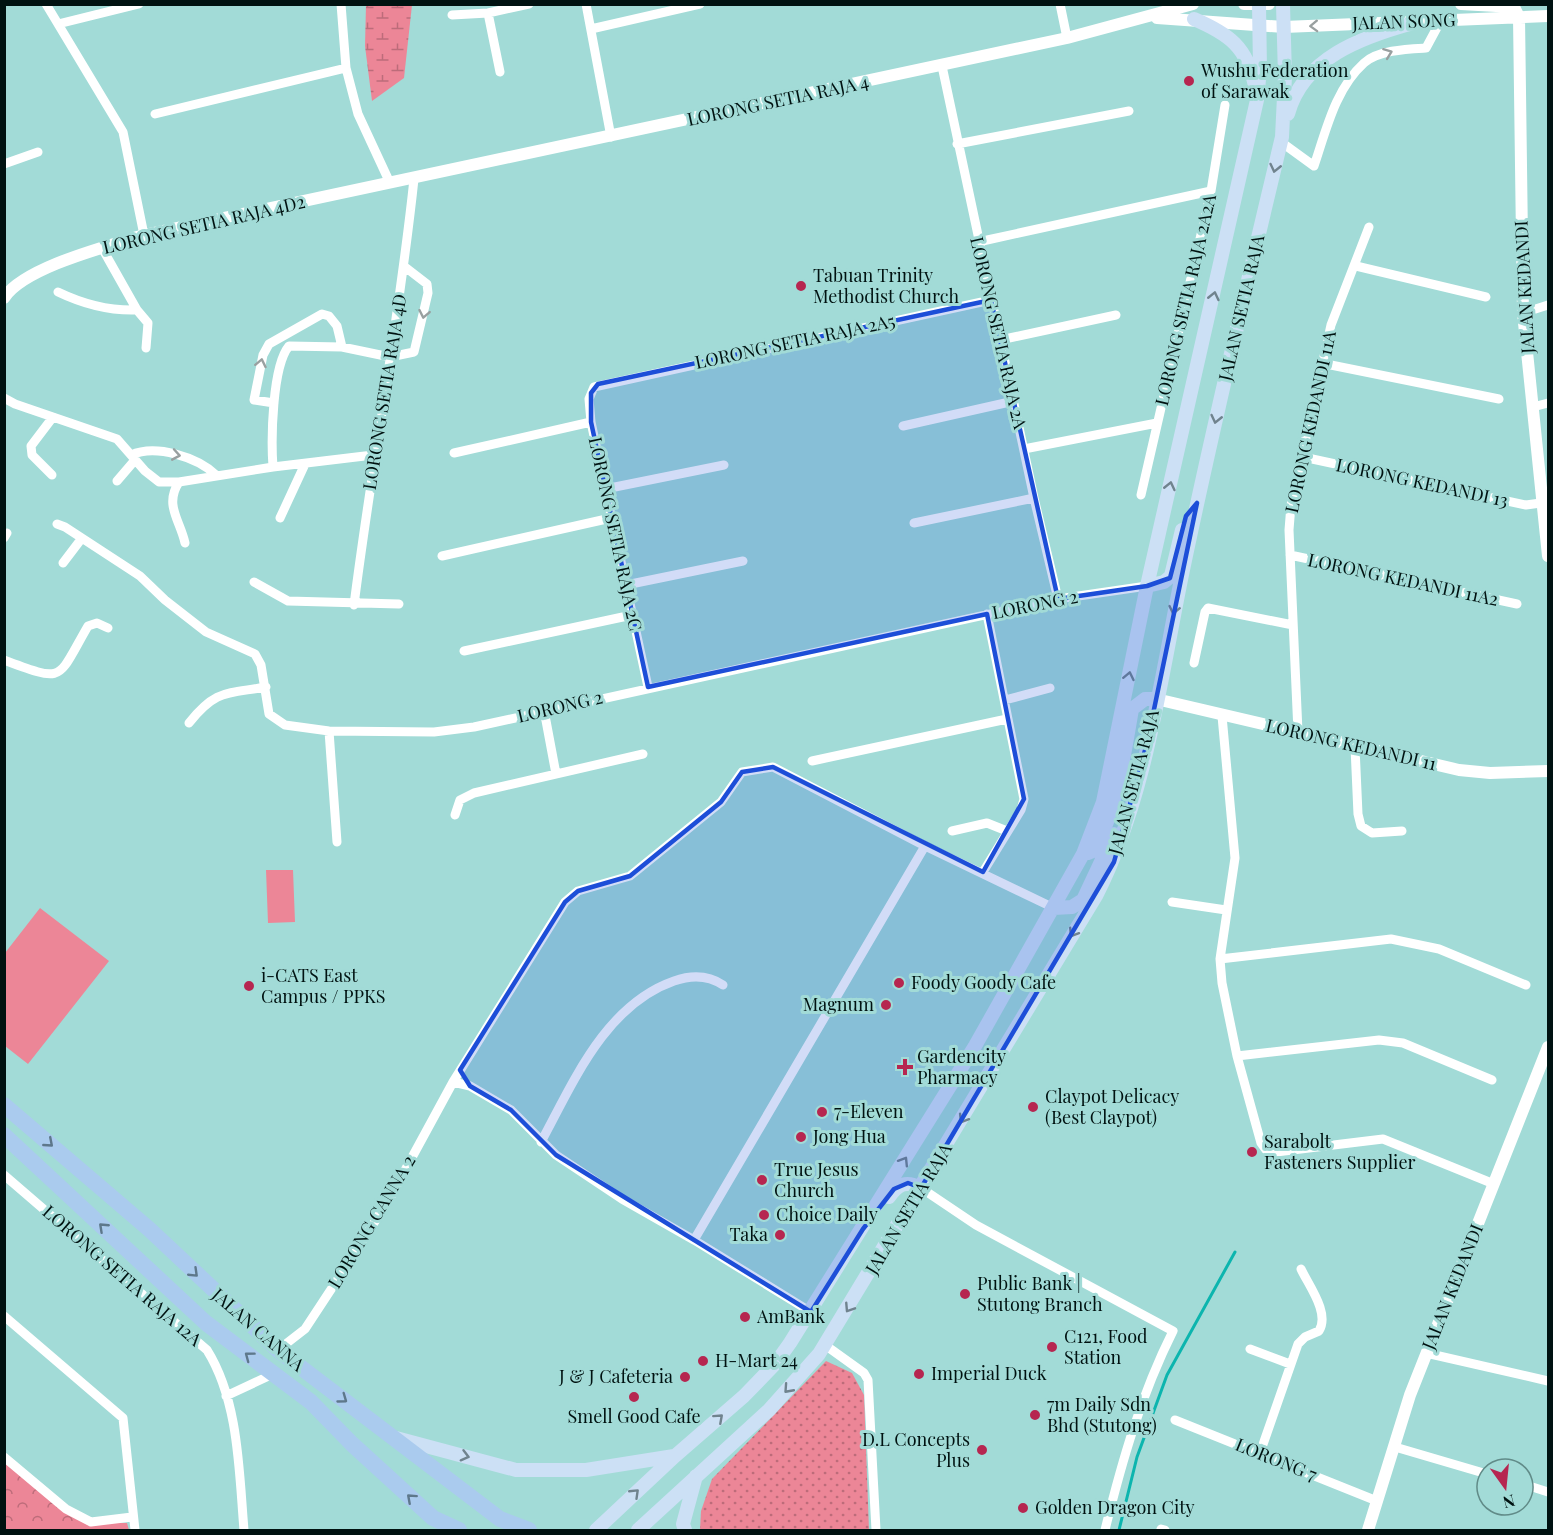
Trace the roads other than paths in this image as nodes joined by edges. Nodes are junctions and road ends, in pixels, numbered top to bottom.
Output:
1 (46, 4) edge
2 (139, 4) edge
3 (341, 4) edge
4 (529, 4) edge
5 (586, 4) edge
6 (700, 4) edge
7 (1060, 4) edge
8 (1244, 4) edge
9 (1269, 4) edge
10 (1283, 4) edge
11 (1461, 4) edge
12 (1259, 5) edge
13 (1194, 12) edge
14 (488, 13) junction
15 (452, 15) dead end
16 (1548, 16) edge
17 (1519, 17) junction
18 (1440, 22) junction
19 (1413, 23) junction
20 (58, 24) junction
21 (1260, 26) junction
22 (1284, 27) junction
23 (591, 30) junction
24 (1067, 38) junction
25 (942, 66) junction
26 (346, 68) junction
27 (500, 72) dead end
28 (1257, 100) junction
29 (1225, 105) dead end
30 (1129, 111) dead end
31 (155, 114) dead end
32 (611, 137) junction
33 (1281, 139) junction
34 (957, 144) junction
35 (38, 152) dead end
36 (4, 164) edge
37 (414, 179) junction
38 (390, 183) junction
39 (1211, 191) junction
40 (1369, 227) dead end
41 (144, 236) junction
42 (978, 242) junction
43 (102, 248) junction
44 (1356, 266) junction
45 (405, 267) junction
46 (58, 292) dead end
47 (5, 294) edge
48 (1486, 297) dead end
49 (991, 300) junction
50 (1548, 305) edge
51 (137, 310) junction
52 (1523, 313) junction
53 (1116, 315) dead end
54 (1000, 340) junction
55 (342, 347) junction
56 (147, 348) dead end
57 (390, 357) junction
58 (1322, 363) junction
59 (598, 384) joint
60 (4, 398) edge
61 (1499, 399) dead end
62 (1014, 401) junction
63 (274, 403) junction
64 (1548, 403) edge
65 (1533, 407) junction
66 (53, 417) junction
67 (591, 422) junction
68 (1157, 423) junction
69 (903, 426) dead end
70 (1024, 449) junction
71 (454, 453) dead end
72 (373, 455) junction
73 (133, 457) junction
74 (1303, 457) junction
75 (305, 464) junction
76 (724, 465) dead end
77 (273, 467) junction
78 (52, 475) dead end
79 (216, 475) junction
80 (117, 482) dead end
81 (179, 482) junction
82 (605, 489) junction
83 (1141, 495) dead end
84 (1034, 498) junction
85 (1197, 503) junction
86 (1545, 503) edge
87 (280, 518) dead end
88 (611, 518) junction
89 (914, 523) dead end
90 (57, 524) dead end
91 (82, 538) junction
92 (185, 543) dead end
93 (1290, 555) junction
94 (442, 556) dead end
95 (1548, 556) edge
96 (743, 561) dead end
97 (63, 563) dead end
98 (254, 582) dead end
99 (626, 585) junction
100 (1147, 586) junction
101 (1058, 599) junction
102 (399, 604) dead end
103 (1517, 604) dead end
104 (354, 605) junction
105 (987, 614) junction
106 (632, 615) junction
107 (1293, 625) junction
108 (108, 628) dead end
109 (464, 651) dead end
110 (4, 660) edge
111 (1194, 663) dead end
112 (266, 687) junction
113 (648, 687) junction
114 (1050, 688) dead end
115 (1156, 699) junction
116 (1005, 700) junction
117 (544, 710) junction
118 (1222, 716) junction
119 (1007, 719) junction
120 (189, 723) dead end
121 (329, 731) junction
122 (1298, 732) junction
123 (1147, 743) junction
124 (1355, 747) junction
125 (643, 754) dead end
126 (812, 761) dead end
127 (1548, 771) edge
128 (556, 774) junction
129 (455, 815) dead end
130 (952, 831) dead end
131 (1007, 831) junction
132 (1402, 831) dead end
133 (337, 842) dead end
134 (925, 846) junction
135 (1083, 854) junction
136 (983, 872) junction
137 (1172, 902) dead end
138 (1054, 908) junction
139 (1226, 910) junction
140 (1220, 959) junction
141 (723, 985) dead end
142 (1526, 985) dead end
143 (1548, 1047) edge
144 (1237, 1056) junction
145 (460, 1070) junction
146 (1492, 1080) dead end
147 (453, 1082) junction
148 (470, 1086) junction
149 (4, 1105) edge
150 (4, 1135) edge
151 (541, 1142) junction
152 (4, 1175) edge
153 (1494, 1184) junction
154 (921, 1188) junction
155 (863, 1228) junction
156 (694, 1240) junction
157 (1301, 1269) dead end
158 (811, 1312) junction
159 (4, 1316) edge
160 (825, 1345) junction
161 (1250, 1349) dead end
162 (278, 1350) junction
163 (1426, 1353) junction
164 (1290, 1364) junction
165 (273, 1374) junction
166 (1548, 1381) edge
167 (226, 1396) junction
168 (1175, 1420) dead end
169 (388, 1436) junction
170 (1395, 1447) junction
171 (1260, 1453) junction
172 (4, 1456) edge
173 (675, 1456) junction
174 (1475, 1470) edge
175 (696, 1476) junction
176 (1377, 1501) junction
177 (132, 1517) junction
178 (433, 1518) junction
179 (135, 1530) edge
180 (244, 1530) edge
181 (446, 1530) edge
182 (459, 1530) edge
183 (529, 1530) edge
184 (596, 1530) edge
185 (638, 1530) edge
186 (685, 1530) edge
187 (876, 1530) edge
188 (1105, 1530) edge
189 (1368, 1530) edge

1 - 20 street
2 - 20 street
3 - 26 street
4 - 14 street
5 - 23 street
6 - 23 street
7 - 24 street
8 - 12 street
9 - 12 street
10 - 22 main road, JALAN SETIA RAJA
11 - 17 street
12 - 21 main road, JALAN SETIA RAJA
13 - 21 street, LORONG SETIA RAJA 4
13 - 24 street, LORONG SETIA RAJA 4
13 - 28 main road
14 - 15 street
14 - 27 street
16 - 17 street, JALAN SONG
17 - 18 street, JALAN SONG
17 - 52 street, JALAN KEDANDI
18 - 19 street, JALAN SONG
33 -> 18 street
19 -> 22 street, JALAN SONG
19 - 33 main road
20 - 41 street
21 - 22 street, JALAN SONG
21 - 28 main road, JALAN SETIA RAJA
22 - 33 main road, JALAN SETIA RAJA
23 - 32 street
24 - 25 street, LORONG SETIA RAJA 4
25 - 32 street, LORONG SETIA RAJA 4
25 - 34 street, LORONG SETIA RAJA 2A
26 - 31 street
26 - 38 street
100 -> 28 main road, JALAN SETIA RAJA
29 - 39 street, LORONG SETIA RAJA 2A2A
30 - 34 street
32 - 37 street, LORONG SETIA RAJA 4
33 -> 85 main road, JALAN SETIA RAJA
34 - 42 street, LORONG SETIA RAJA 2A
35 - 36 street
37 - 38 street, LORONG SETIA RAJA 4D2
37 - 45 street, LORONG SETIA RAJA 4D
38 - 41 street, LORONG SETIA RAJA 4D2
39 - 42 street
39 - 68 street, LORONG SETIA RAJA 2A2A
40 - 44 street, LORONG KEDANDI 11A
41 - 43 street, LORONG SETIA RAJA 4D2
42 - 49 street, LORONG SETIA RAJA 2A
43 - 47 street, LORONG SETIA RAJA 4D2
43 - 51 street
44 - 48 street
44 - 58 street, LORONG KEDANDI 11A
45 - 57 street, LORONG SETIA RAJA 4D
45 -> 57 street
46 - 51 street
49 - 54 street, LORONG SETIA RAJA 2A
49 - 59 street, LORONG SETIA RAJA 2A5
50 - 52 street
51 - 56 street
52 - 65 street, JALAN KEDANDI
53 - 54 street
54 - 62 street, LORONG SETIA RAJA 2A
55 - 57 street
55 - 63 street
63 -> 55 street
57 - 72 street, LORONG SETIA RAJA 4D
58 - 61 street
58 - 74 street, LORONG KEDANDI 11A
59 - 67 street, LORONG SETIA RAJA 2C
60 - 66 street
62 - 69 street
62 - 70 street, LORONG SETIA RAJA 2A
63 - 77 street
64 - 65 street
65 - 86 street, JALAN KEDANDI
66 - 73 street
66 - 78 street
67 - 71 street
67 - 82 street, LORONG SETIA RAJA 2C
68 - 70 street
68 - 83 street, LORONG SETIA RAJA 2A2A
70 - 84 street, LORONG SETIA RAJA 2A
72 - 75 street
72 - 104 street, LORONG SETIA RAJA 4D
73 -> 79 street
73 - 80 street
73 - 81 street
74 - 86 street, LORONG KEDANDI 13
74 - 93 street, LORONG KEDANDI 11A
75 - 77 street
75 - 87 street
76 - 82 street
77 - 79 street
79 - 81 street
81 - 92 street
82 - 88 street, LORONG SETIA RAJA 2C
84 - 89 street
84 - 101 street, LORONG SETIA RAJA 2A
85 - 100 main road
85 -> 115 main road, JALAN SETIA RAJA
86 - 95 street, JALAN KEDANDI
88 - 94 street
88 - 99 street, LORONG SETIA RAJA 2C
90 - 91 street, LORONG 2
91 - 97 street
91 - 112 street, LORONG 2
93 - 103 street, LORONG KEDANDI 11A2
93 - 107 street, LORONG KEDANDI 11A
96 - 99 street
98 - 104 street
99 - 106 street, LORONG SETIA RAJA 2C
100 - 101 street, LORONG 2
135 -> 100 main road, JALAN SETIA RAJA
101 - 105 street, LORONG 2
102 - 104 street
105 - 113 street, LORONG 2
105 - 116 street
106 - 109 street
106 - 113 street, LORONG SETIA RAJA 2C
107 - 111 street
107 - 122 street, LORONG KEDANDI 11A
108 - 110 street
112 - 120 street
112 - 121 street, LORONG 2
113 - 117 street, LORONG 2
114 - 116 street
115 - 118 street, LORONG KEDANDI 11
115 - 123 main road, JALAN SETIA RAJA
115 - 135 main road
116 - 119 street
117 - 121 street, LORONG 2
117 - 128 street
118 - 122 street, LORONG KEDANDI 11
118 - 139 street
119 - 126 street
119 - 131 street
121 - 133 street
122 - 124 street, LORONG KEDANDI 11
123 - 138 main road
123 -> 154 main road, JALAN SETIA RAJA
124 - 127 street, LORONG KEDANDI 11
124 - 132 street
125 - 128 street
128 - 129 street
130 - 131 street
131 - 136 street
134 - 136 street, LORONG CANNA 2
134 - 145 street, LORONG CANNA 2
134 - 156 street
135 - 138 main road, JALAN SETIA RAJA
136 - 138 street, LORONG CANNA 2
137 - 139 street
155 -> 138 main road, JALAN SETIA RAJA
139 - 140 street
140 - 142 street
140 - 144 street
141 - 151 street
143 - 153 street, JALAN KEDANDI
144 - 146 street
144 - 153 street
145 - 147 street, LORONG CANNA 2
145 - 148 street
147 - 148 street
147 - 162 street, LORONG CANNA 2
148 - 151 street
149 -> 162 highway, JALAN CANNA
165 -> 150 highway, JALAN CANNA
151 - 156 street
152 - 167 street, LORONG SETIA RAJA 12A
153 - 163 street, JALAN KEDANDI
154 - 155 main road
154 -> 160 main road, JALAN SETIA RAJA
154 - 188 street
155 - 158 main road, JALAN SETIA RAJA
156 - 158 street
157 - 164 street
173 -> 158 main road, JALAN SETIA RAJA
159 - 177 street
160 -> 175 main road, JALAN SETIA RAJA
160 - 187 street
161 - 164 street
162 -> 169 highway, JALAN CANNA
163 - 166 street
163 - 170 street, JALAN KEDANDI
164 - 171 street
165 - 167 street
178 -> 165 highway, JALAN CANNA
167 - 180 street, LORONG SETIA RAJA 12A
168 - 171 street, LORONG 7
169 -> 173 main road
169 - 183 highway, JALAN CANNA
170 - 174 street
170 - 176 street, JALAN KEDANDI
171 - 176 street, LORONG 7
172 - 177 street
184 -> 173 main road, JALAN SETIA RAJA
175 - 185 main road, JALAN SETIA RAJA
175 - 186 main road
176 - 189 street, JALAN KEDANDI
177 - 179 street
178 - 181 highway
178 - 182 highway, JALAN CANNA

